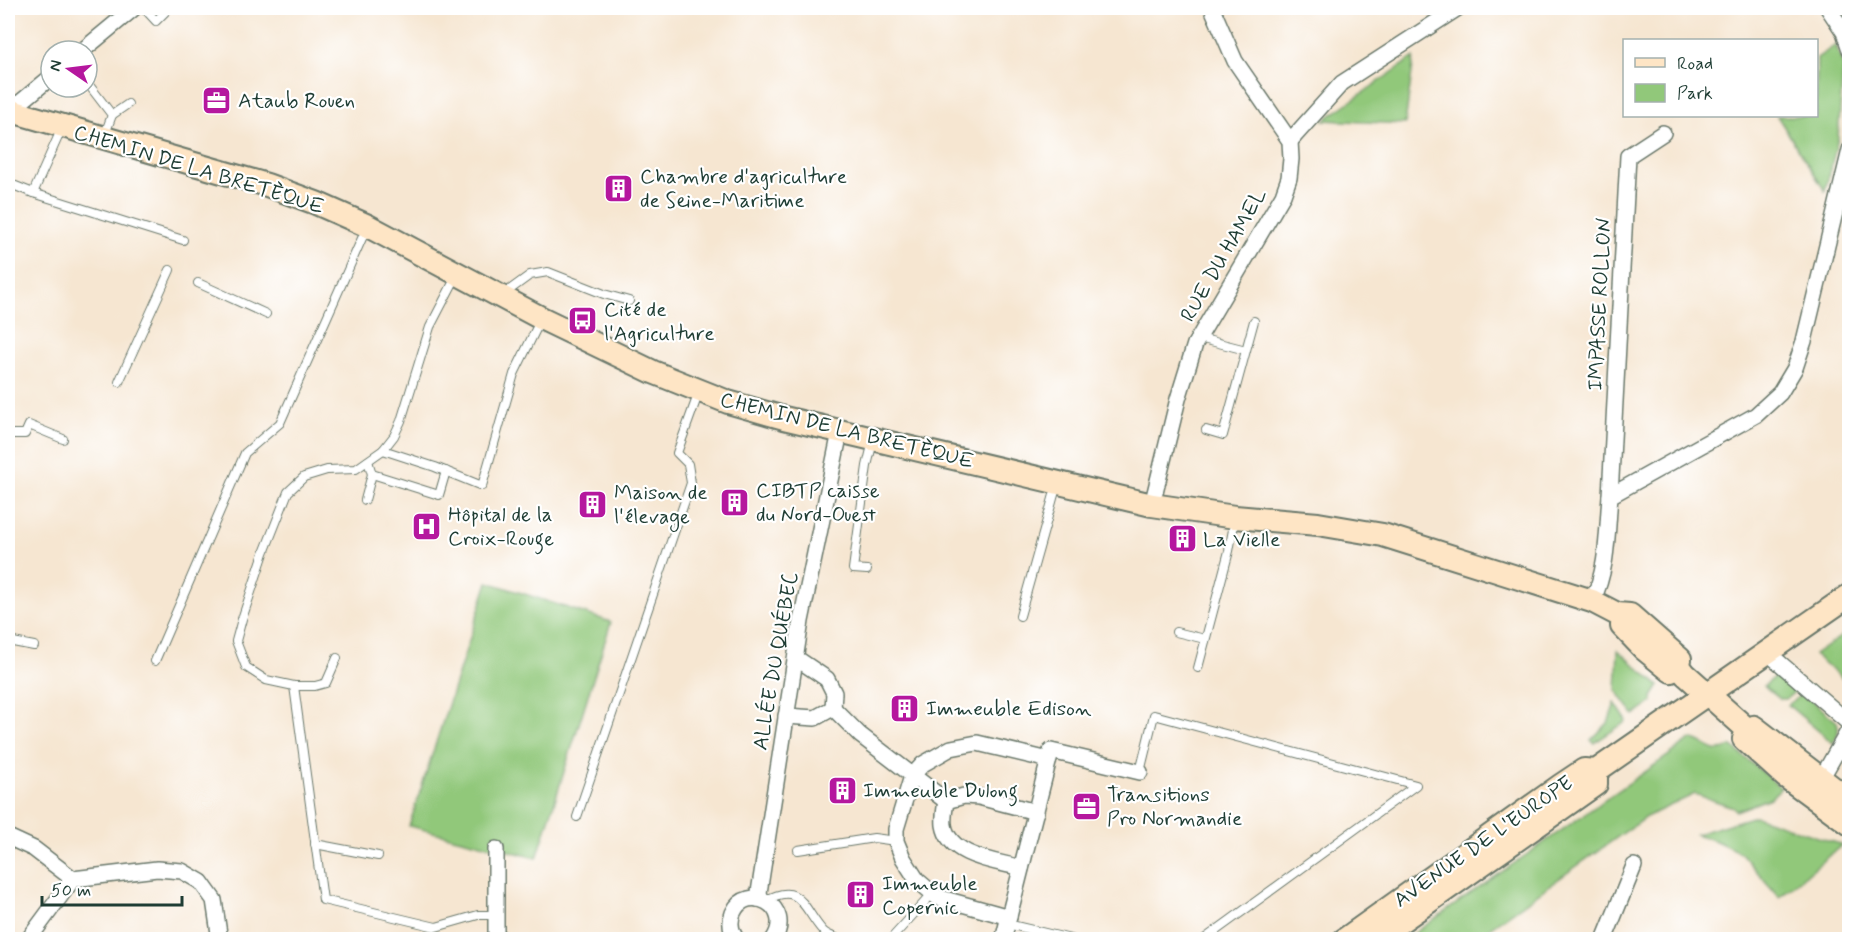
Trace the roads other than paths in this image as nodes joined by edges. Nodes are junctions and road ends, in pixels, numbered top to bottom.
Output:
1 (134, 8) edge
2 (144, 8) edge
3 (169, 8) edge
4 (1212, 8) edge
5 (1458, 8) edge
6 (1828, 8) edge
7 (1847, 31) edge
8 (97, 39) edge
9 (1850, 50) edge
10 (39, 87) edge
11 (99, 99) edge
12 (128, 104) dead end
13 (8, 109) edge
14 (112, 115) junction
15 (63, 126) junction
16 (1664, 133) dead end
17 (103, 138) junction
18 (1290, 141) junction
19 (1850, 150) edge
20 (8, 183) edge
21 (33, 193) junction
22 (368, 226) junction
23 (183, 240) dead end
24 (170, 270) dead end
25 (457, 273) junction
26 (198, 283) dead end
27 (500, 296) junction
28 (629, 301) dead end
29 (266, 314) dead end
30 (541, 318) junction
31 (1254, 321) dead end
32 (1198, 338) junction
33 (1246, 350) junction
34 (119, 382) dead end
35 (700, 390) junction
36 (1206, 430) dead end
37 (840, 432) junction
38 (8, 434) edge
39 (63, 439) dead end
40 (873, 439) junction
41 (383, 450) junction
42 (368, 461) junction
43 (446, 471) junction
44 (372, 474) junction
45 (1057, 483) junction
46 (1610, 496) junction
47 (365, 500) dead end
48 (1152, 505) junction
49 (1235, 517) junction
50 (867, 570) dead end
51 (1850, 596) edge
52 (1592, 601) junction
53 (1020, 616) dead end
54 (8, 630) edge
55 (1176, 632) dead end
56 (1205, 639) junction
57 (34, 646) dead end
58 (1767, 652) junction
59 (337, 658) dead end
60 (796, 658) junction
61 (155, 661) dead end
62 (1198, 668) dead end
63 (294, 686) junction
64 (1707, 694) junction
65 (833, 708) junction
66 (786, 716) junction
67 (1850, 726) edge
68 (1748, 730) junction
69 (1845, 749) edge
70 (1050, 756) junction
71 (1596, 771) junction
72 (1140, 772) joint
73 (912, 776) junction
74 (1821, 779) junction
75 (946, 801) junction
76 (1850, 801) edge
77 (1036, 812) junction
78 (577, 817) dead end
79 (1850, 824) edge
80 (8, 837) edge
81 (896, 841) junction
82 (315, 844) junction
83 (496, 849) dead end
84 (798, 850) dead end
85 (378, 856) dead end
86 (1634, 866) dead end
87 (1021, 868) junction
88 (73, 879) junction
89 (932, 894) junction
90 (762, 900) junction
91 (496, 915) junction
92 (1008, 920) junction
93 (28, 939) edge
94 (220, 939) edge
95 (496, 939) edge
96 (737, 939) edge
97 (773, 939) edge
98 (840, 939) edge
99 (890, 939) edge
100 (1003, 939) edge
101 (1075, 939) edge
102 (1203, 939) edge
103 (1344, 939) edge
104 (1374, 939) edge
105 (1604, 939) edge

1 - 8 street
2 - 3 lane
4 - 18 street
5 - 18 street
6 - 7 street
7 - 9 street
10 - 13 street
11 - 14 lane
12 - 14 lane
13 - 15 street, CHEMIN DE LA BRETÈQUE
14 - 17 lane
15 - 17 street, CHEMIN DE LA BRETÈQUE
15 - 21 lane
16 - 46 street, IMPASSE ROLLON
17 - 22 street, CHEMIN DE LA BRETÈQUE
18 - 32 street, RUE DU HAMEL
19 - 46 street
20 - 21 lane
21 - 23 lane
22 - 25 street, CHEMIN DE LA BRETÈQUE
22 - 61 lane
24 - 34 lane
25 - 27 street, CHEMIN DE LA BRETÈQUE
25 - 41 lane
26 - 29 lane
27 - 28 lane
27 - 30 street, CHEMIN DE LA BRETÈQUE
30 - 35 street, CHEMIN DE LA BRETÈQUE
30 - 43 lane
31 - 33 lane
32 - 33 lane
32 - 48 street, RUE DU HAMEL
33 - 36 lane
35 - 37 street, CHEMIN DE LA BRETÈQUE
35 - 78 lane
37 - 40 street, CHEMIN DE LA BRETÈQUE
37 - 60 street, ALLÉE DU QUÉBEC
38 - 39 lane
40 - 45 street, CHEMIN DE LA BRETÈQUE
40 - 50 lane
41 - 42 lane
41 - 43 lane
42 - 44 lane
42 - 63 lane
43 - 44 lane
44 - 47 lane
45 - 48 street, CHEMIN DE LA BRETÈQUE
45 - 53 lane
46 - 52 street
48 - 49 street, CHEMIN DE LA BRETÈQUE
49 - 52 street, CHEMIN DE LA BRETÈQUE
49 - 56 lane
51 - 58 street, AVENUE DE L'EUROPE
52 - 64 street, CHEMIN DE LA BRETÈQUE
54 - 57 lane
55 - 56 lane
56 - 62 lane
58 - 64 street, AVENUE DE L'EUROPE
58 - 67 street
59 - 63 lane
60 - 65 street
60 - 66 street, ALLÉE DU QUÉBEC
63 - 82 lane
64 - 68 street, CHEMIN DE LA BRETÈQUE
64 - 71 street, AVENUE DE L'EUROPE
65 - 66 street
65 - 73 street
66 - 90 street, ALLÉE DU QUÉBEC
67 - 69 street
68 - 74 street
68 - 79 street
69 - 74 street
70 - 72 street
70 - 73 street
70 - 77 street
71 - 103 street, AVENUE DE L'EUROPE
71 - 104 street, AVENUE DE L'EUROPE
72 - 102 lane
73 - 75 street
73 - 81 street
74 - 76 street
75 - 77 street
75 - 87 street
77 - 87 street
80 - 88 street
81 - 84 lane
81 - 89 street
82 - 85 lane
82 - 91 lane
83 - 91 street
86 - 105 street
87 - 92 street
88 - 93 street
88 - 94 street
89 - 92 street
89 - 99 lane
90 - 96 street
90 - 97 street
90 - 98 lane
91 - 95 street
92 - 100 street
92 - 101 lane

